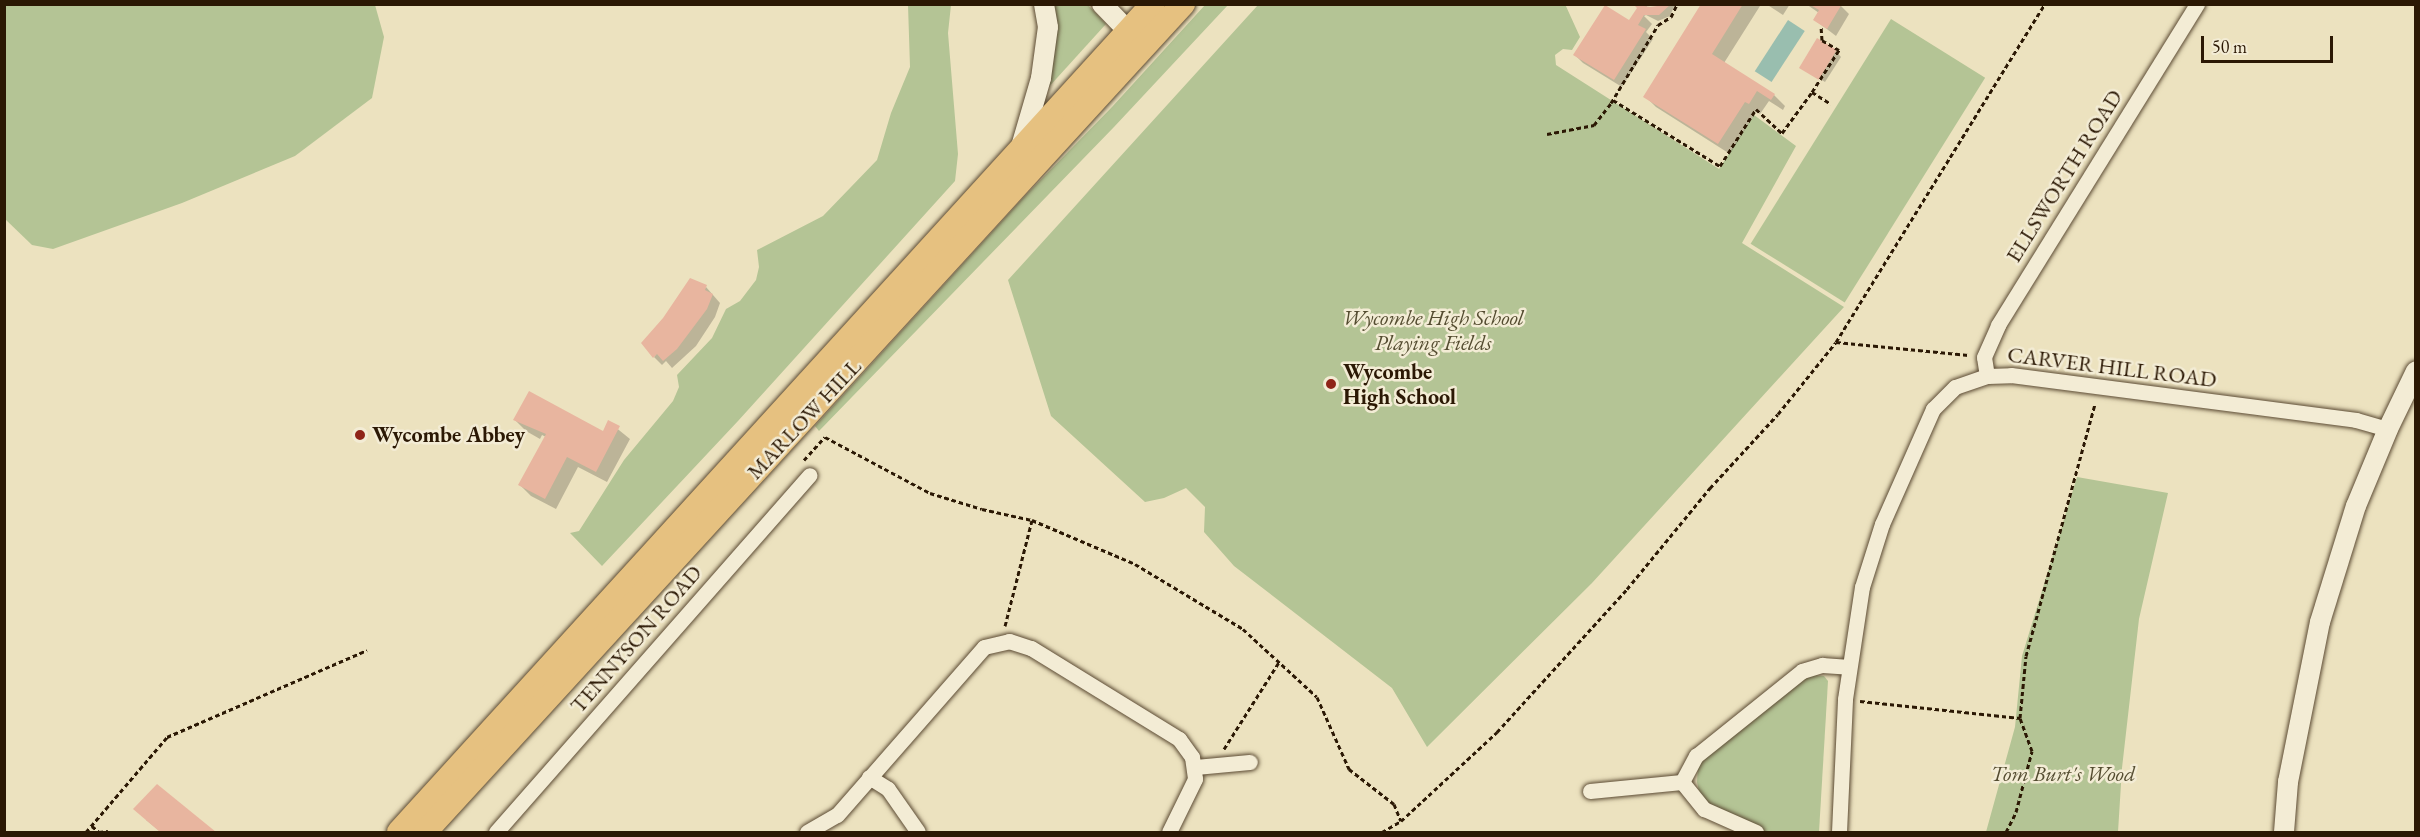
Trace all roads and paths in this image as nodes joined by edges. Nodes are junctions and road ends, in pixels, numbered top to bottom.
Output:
1 (1044, 4) edge
2 (1102, 4) edge
3 (1153, 4) edge
4 (1183, 4) edge
5 (1677, 4) edge
6 (2045, 4) edge
7 (2197, 4) edge
8 (1821, 27) dead end
9 (1140, 35) junction
10 (1812, 92) junction
11 (1613, 100) junction
12 (1831, 104) dead end
13 (1547, 134) dead end
14 (1020, 150) junction
15 (1836, 342) junction
16 (1984, 357) junction
17 (2415, 371) edge
18 (1987, 376) junction
19 (2099, 387) junction
20 (2388, 429) junction
21 (818, 444) dead end
22 (810, 475) dead end
23 (1032, 520) junction
24 (1001, 641) junction
25 (367, 650) dead end
26 (1279, 662) junction
27 (1849, 667) junction
28 (1845, 699) junction
29 (2020, 718) junction
30 (1250, 762) dead end
31 (1214, 766) junction
32 (1195, 767) junction
33 (869, 777) junction
34 (1682, 782) junction
35 (1590, 791) dead end
36 (1401, 821) junction
37 (92, 826) junction
38 (108, 831) edge
39 (86, 832) edge
40 (99, 832) edge
41 (399, 832) edge
42 (425, 832) edge
43 (496, 832) edge
44 (807, 832) edge
45 (918, 832) edge
46 (1169, 832) edge
47 (1382, 832) edge
48 (1756, 832) edge
49 (1839, 832) edge
50 (2006, 832) edge
51 (2284, 832) edge

1 - 14 street
2 - 9 street
3 - 9 main road, MARLOW HILL
4 - 9 main road, MARLOW HILL
5 - 11 path
6 - 15 path
7 - 16 street, ELLSWORTH ROAD
8 - 10 path
9 - 14 main road, MARLOW HILL
9 - 42 main road, MARLOW HILL
10 - 11 path
10 - 12 path
11 - 13 path
14 - 41 main road, MARLOW HILL
15 - 16 path
15 - 36 path
16 - 18 street
17 - 20 street
18 - 19 street, CARVER HILL ROAD
18 - 27 street, CARVER HILL ROAD
19 - 20 street, CARVER HILL ROAD
19 - 29 path
20 - 51 street
21 - 23 path
22 - 43 street, TENNYSON ROAD
23 - 24 path
23 - 26 path
24 - 32 street
24 - 33 street
25 - 37 path
26 - 31 path
26 - 36 path
27 - 28 street, CARVER HILL ROAD
27 - 34 street
28 - 29 path
28 - 49 street, CARVER HILL ROAD
29 - 50 path
30 - 31 street
31 - 32 street
32 - 46 street
33 - 44 street
33 - 45 street
34 - 35 street
34 - 48 street
36 - 47 path
37 - 39 path
37 - 40 path
38 - 40 path

